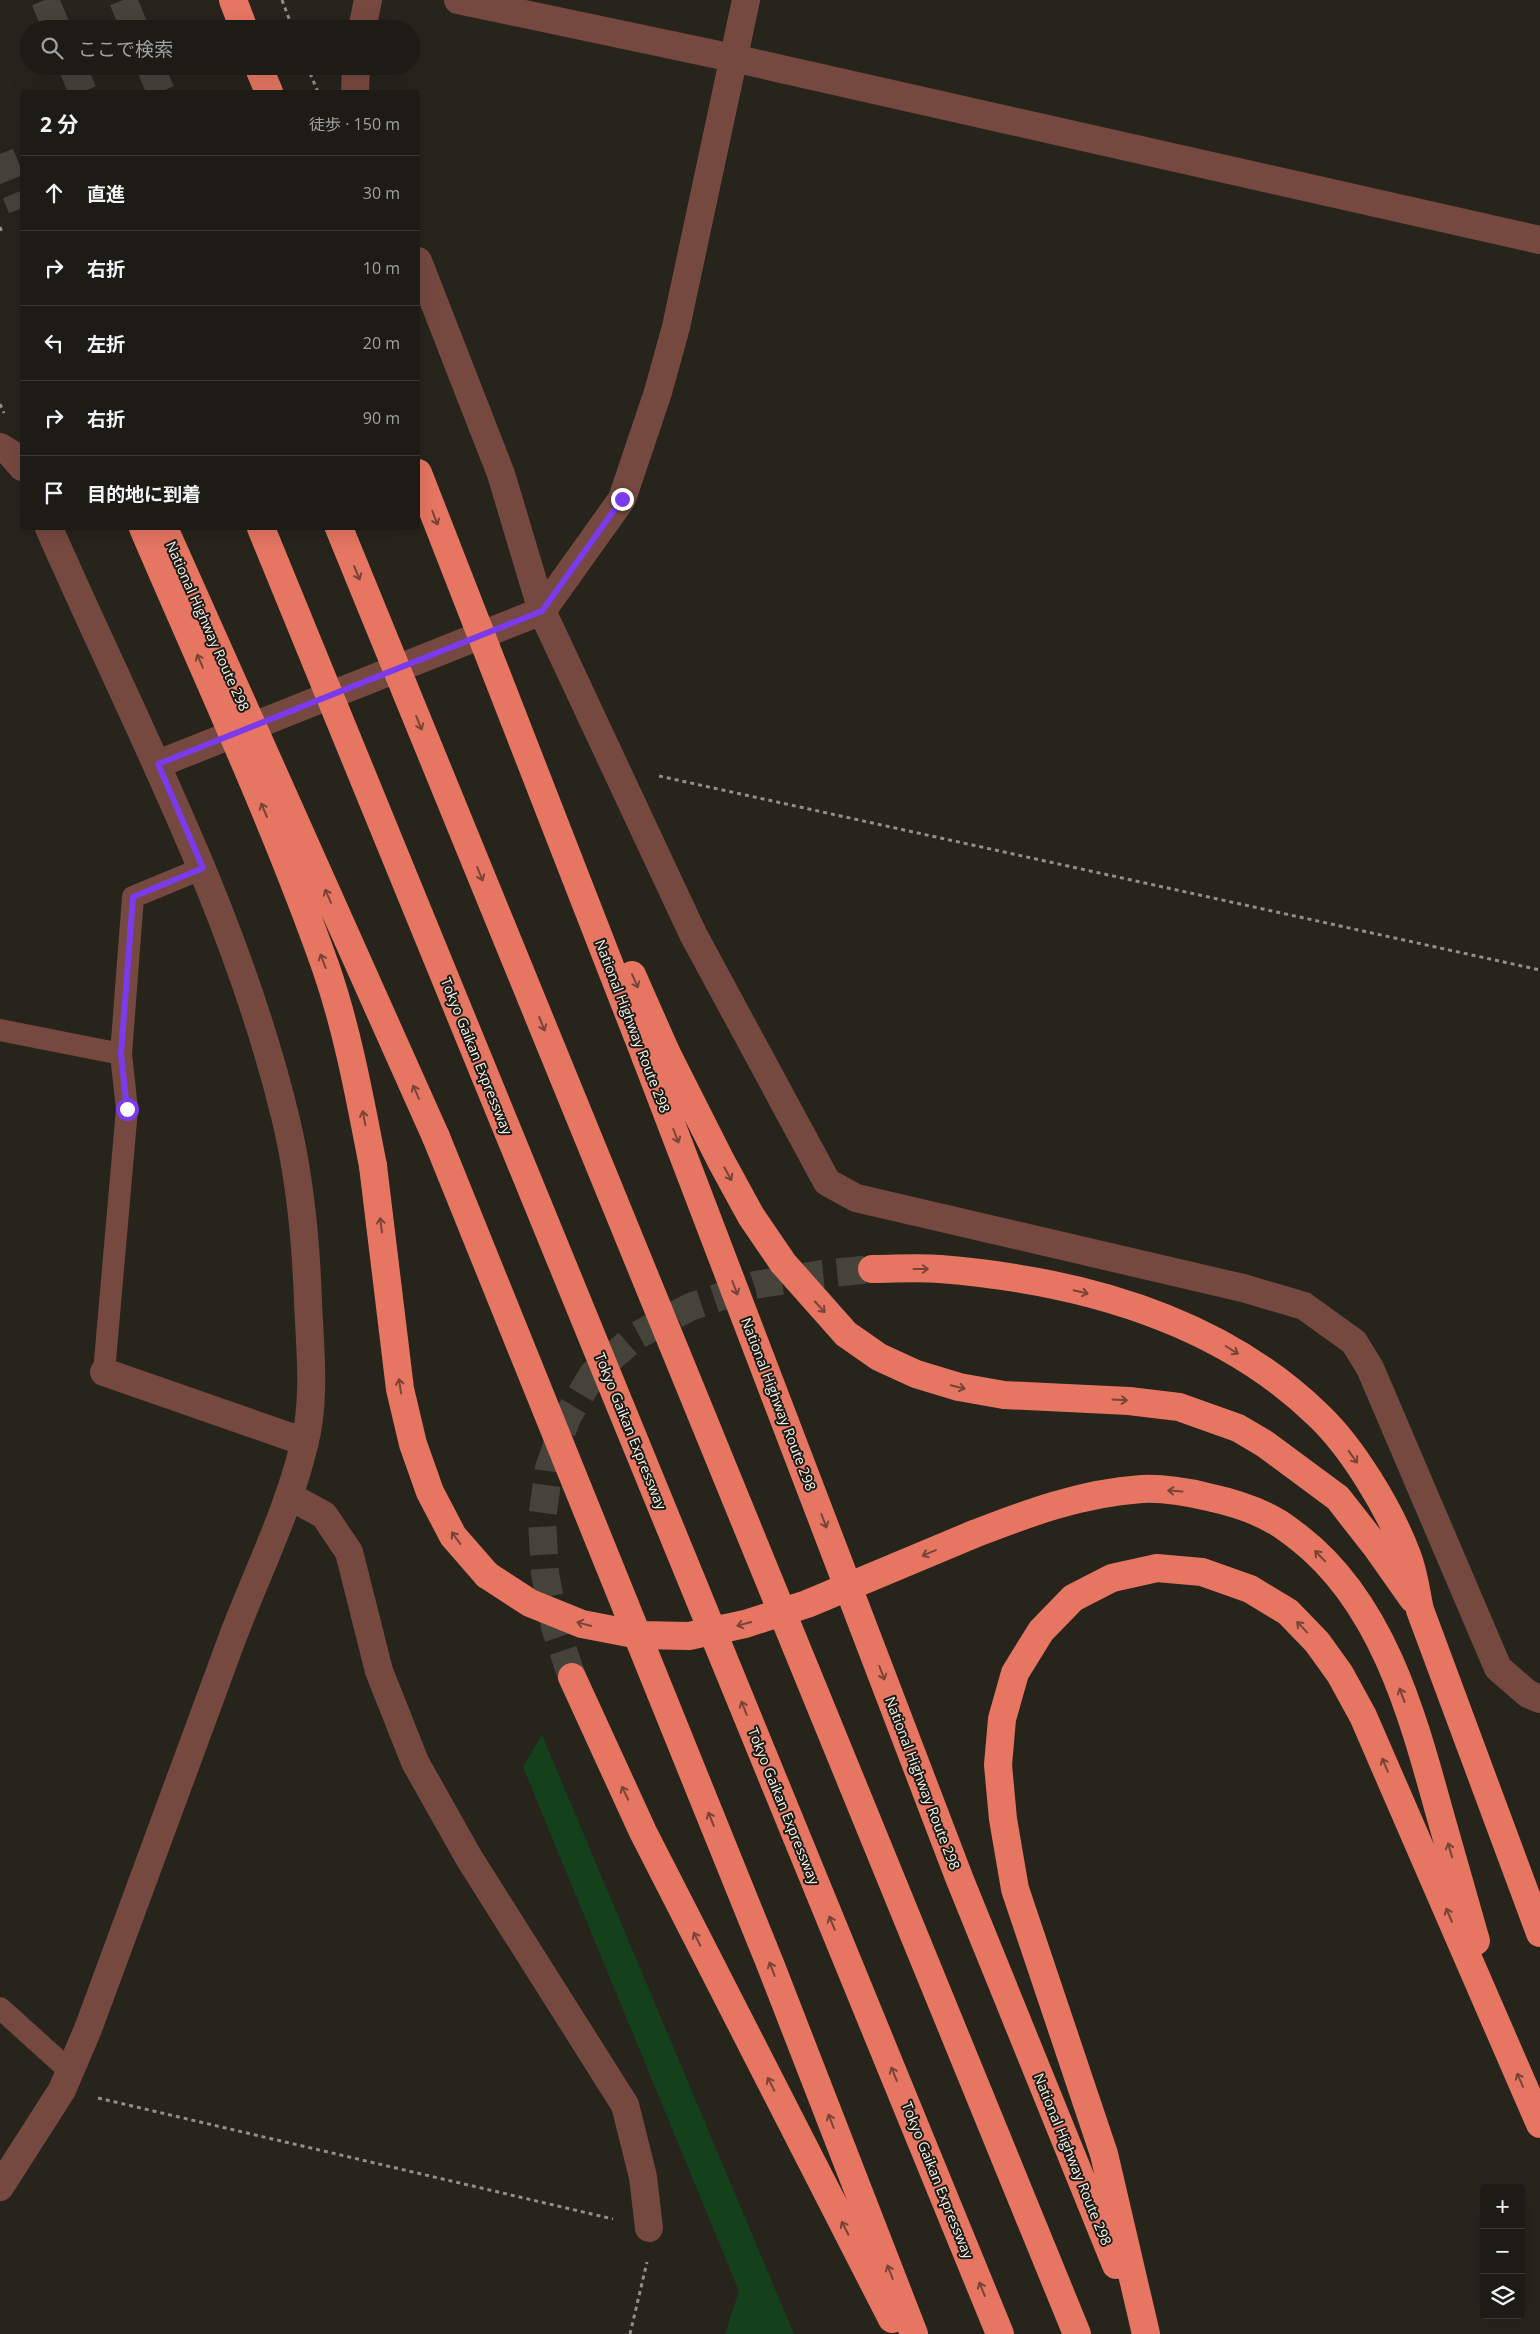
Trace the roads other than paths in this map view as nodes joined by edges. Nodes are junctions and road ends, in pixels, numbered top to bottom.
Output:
1 (232, 0) edge
2 (368, 0) edge
3 (458, 0) edge
4 (746, 0) edge
5 (240, 20) edge
6 (364, 20) edge
7 (733, 58) junction
8 (262, 75) edge
9 (356, 75) edge
10 (268, 90) edge
11 (355, 90) edge
12 (1540, 240) edge
13 (420, 266) edge
14 (0, 447) edge
15 (20, 465) edge
16 (420, 478) edge
17 (50, 530) edge
18 (144, 530) edge
19 (165, 530) edge
20 (262, 530) edge
21 (340, 530) edge
22 (542, 611) junction
23 (158, 764) junction
24 (203, 868) junction
25 (0, 1030) edge
26 (121, 1054) junction
27 (656, 1055) junction
28 (872, 1269) tunnel mouth
29 (104, 1372) joint
30 (306, 1442) junction
31 (289, 1496) junction
32 (1420, 1610) junction
33 (572, 1677) tunnel mouth
34 (1540, 1698) edge
35 (1540, 1933) edge
36 (0, 2008) edge
37 (1506, 2048) junction
38 (66, 2081) junction
39 (1540, 2124) edge
40 (0, 2187) edge
41 (649, 2228) road end
42 (899, 2334) edge
43 (914, 2334) edge
44 (1000, 2334) edge
45 (1077, 2334) edge
46 (1145, 2334) edge

1 - 5 highway
2 - 6 street
3 - 7 street
4 - 7 street
7 - 12 street
7 - 22 street
8 - 10 highway
9 - 11 street
13 - 22 street
14 - 15 street
16 -> 27 highway, bridge
17 - 23 street
37 -> 18 highway, bridge
43 -> 19 highway, National Highway Route 298, bridge
44 -> 20 highway, Tokyo Gaikan Expressway, bridge
21 -> 45 highway, bridge
22 - 23 street
22 - 34 street
23 - 24 street
24 - 26 lane
24 - 30 street
25 - 26 lane
26 - 29 lane
27 -> 32 highway
27 -> 46 highway, National Highway Route 298
28 -> 32 highway
29 - 30 street
30 - 31 street
31 - 38 street
31 - 41 street
32 - 35 highway
42 -> 33 highway
36 - 38 lane
39 -> 37 highway
37 -> 46 highway
38 - 40 street

